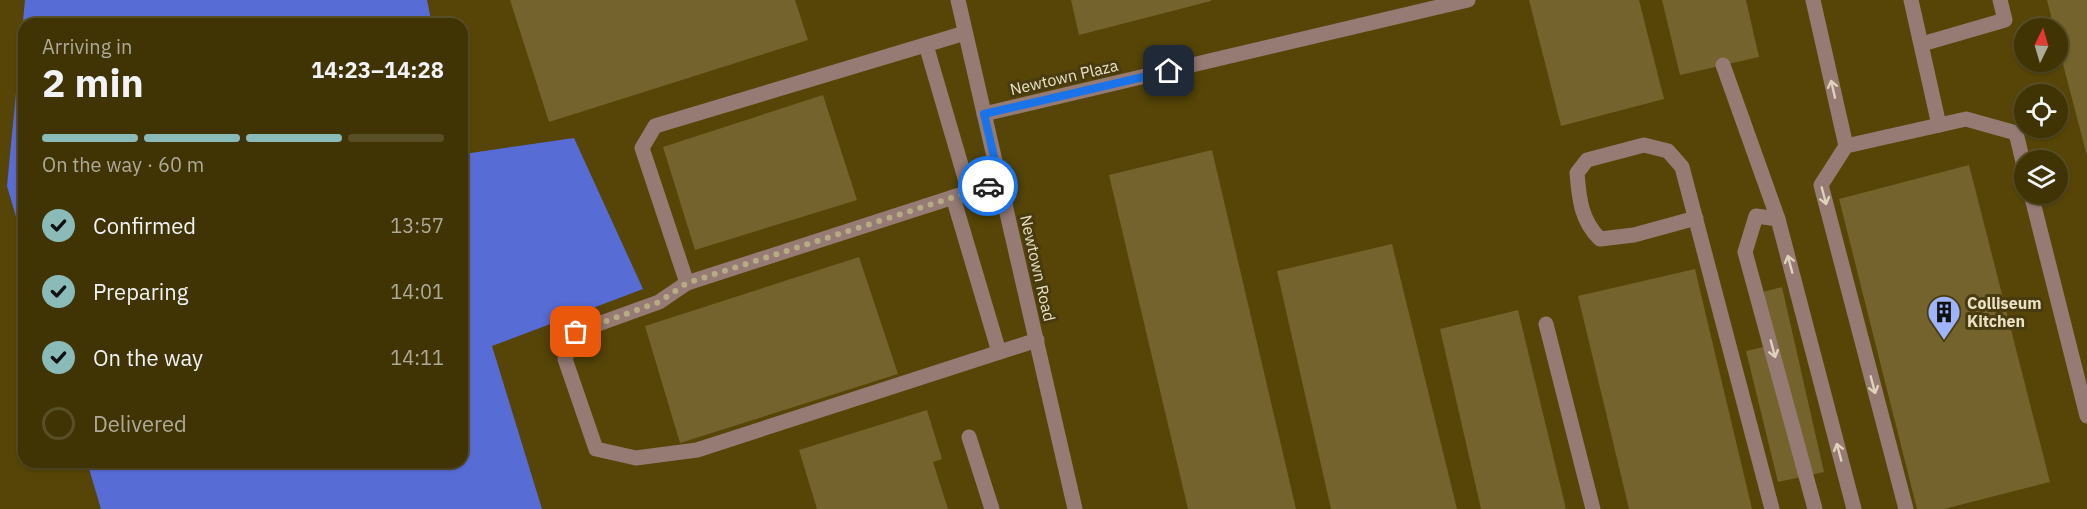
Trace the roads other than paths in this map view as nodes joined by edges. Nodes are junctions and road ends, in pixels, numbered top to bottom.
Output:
1 (958, 0) edge
2 (1468, 0) edge
3 (1813, 0) edge
4 (1911, 0) edge
5 (2000, 0) edge
6 (965, 33) junction
7 (1922, 44) junction
8 (926, 45) junction
9 (1724, 65) dead end
10 (984, 114) junction
11 (1940, 124) junction
12 (1846, 146) junction
13 (2020, 150) edge
14 (1000, 182) junction
15 (969, 192) junction
16 (954, 197) junction
17 (2034, 204) edge
18 (1696, 218) junction
19 (1778, 219) junction
20 (687, 283) junction
21 (1546, 324) dead end
22 (1036, 340) junction
23 (999, 352) junction
24 (2087, 416) edge
25 (969, 437) dead end
26 (992, 509) edge
27 (1075, 509) edge
28 (1593, 509) edge
29 (1772, 509) edge
30 (1815, 509) edge
31 (1854, 509) edge
32 (1906, 509) edge

1 - 6 street, Newtown Road
2 - 10 street, Newtown Plaza
12 -> 3 street
4 - 7 street
5 - 7 street
6 - 8 street
6 - 10 street, Newtown Road
7 - 11 street
8 - 15 street
8 - 20 street
9 - 19 street
10 - 14 street, Newtown Road
11 - 12 street
11 - 13 street
12 -> 32 street
14 - 15 street
14 - 22 street, Newtown Road
15 - 16 street
16 - 20 street
16 - 23 street
17 - 24 street
18 - 18 street
18 - 29 street
19 -> 30 street
31 -> 19 street
20 - 23 street
21 - 28 street
22 - 23 street
22 - 27 street, Newtown Road
25 - 26 street

